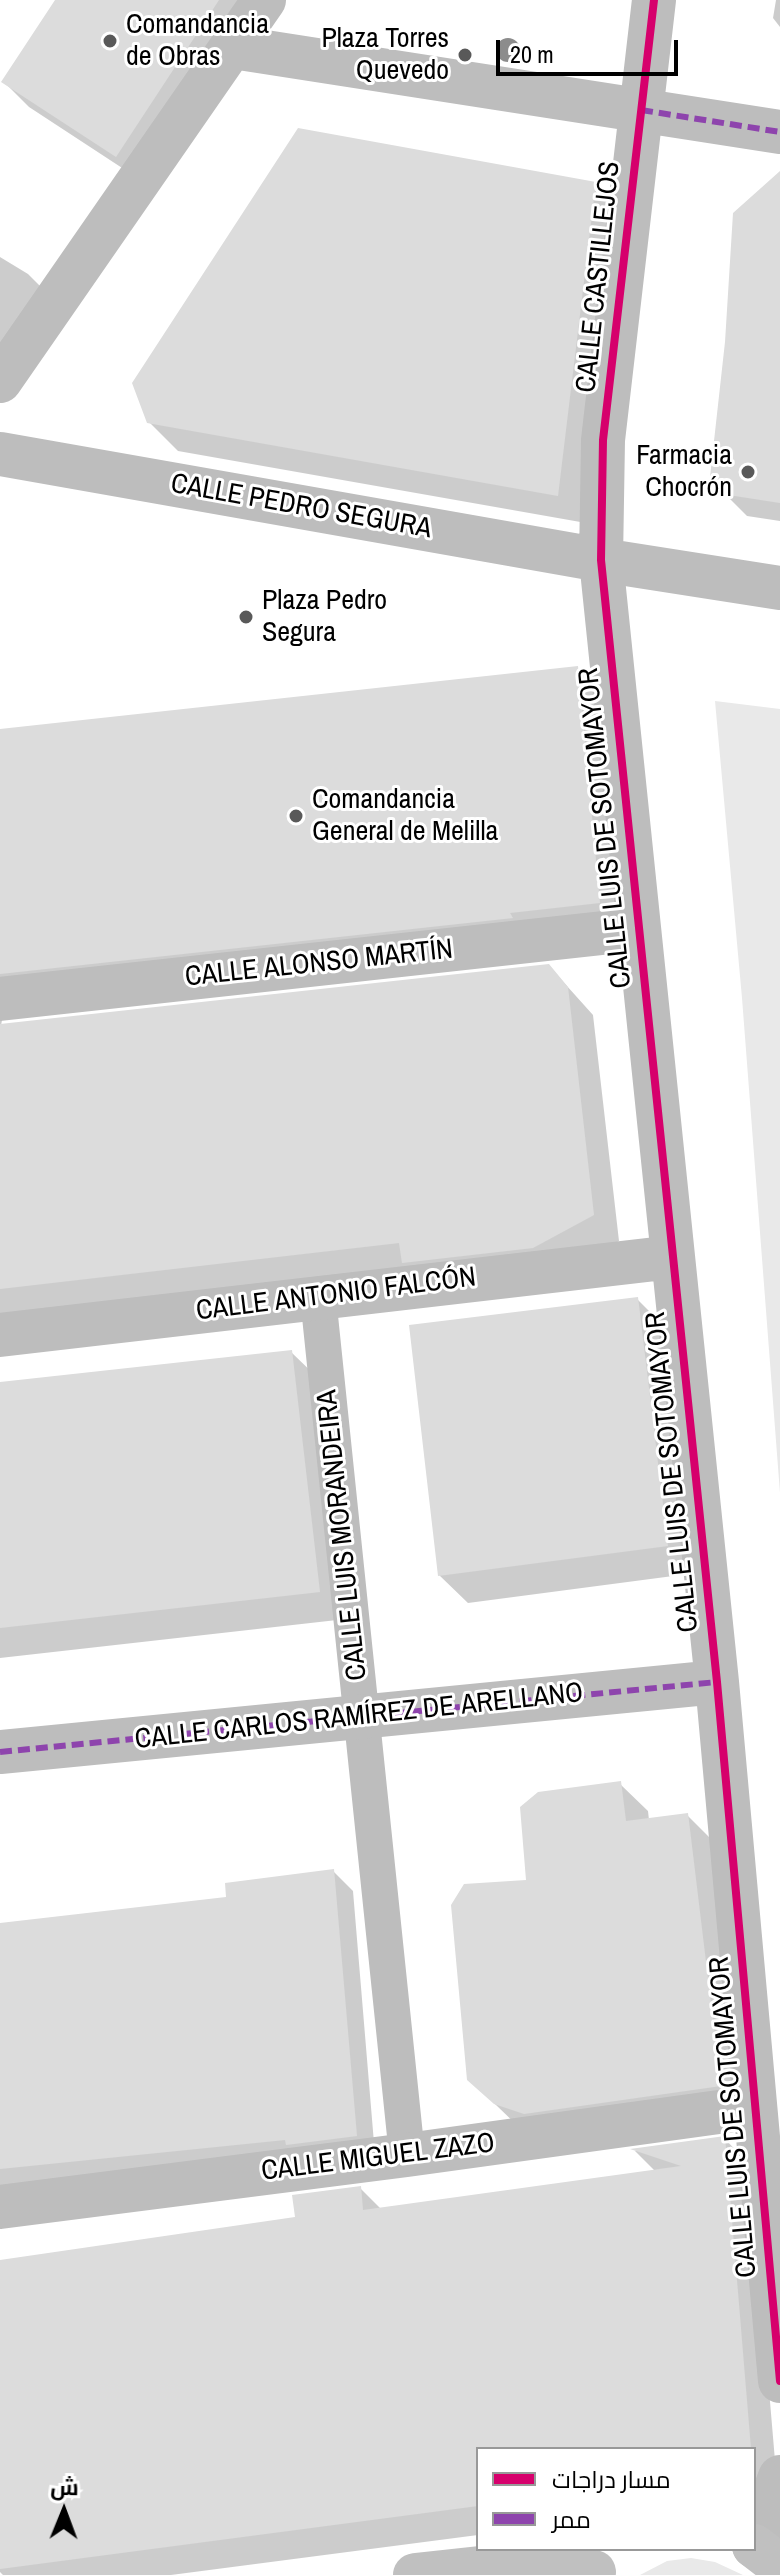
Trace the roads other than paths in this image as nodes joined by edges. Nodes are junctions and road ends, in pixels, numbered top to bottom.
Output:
1 (264, 0) edge
2 (654, 0) edge
3 (233, 47) junction
4 (641, 110) junction
5 (780, 132) edge
6 (0, 381) edge
7 (0, 454) edge
8 (601, 560) junction
9 (780, 588) edge
10 (639, 929) junction
11 (0, 999) edge
12 (673, 1257) junction
13 (318, 1297) junction
14 (0, 1335) edge
15 (717, 1682) junction
16 (362, 1716) junction
17 (0, 1752) edge
18 (755, 2107) junction
19 (407, 2155) junction
20 (0, 2207) edge
21 (780, 2381) edge
22 (780, 2477) edge
23 (769, 2557) edge
24 (602, 2565) edge
25 (415, 2575) edge

1 - 3 street
2 - 4 street, CALLE CASTILLEJOS
3 - 4 street
3 - 6 street
4 - 5 street
4 - 8 street, CALLE CASTILLEJOS
7 - 8 street, CALLE PEDRO SEGURA
8 - 9 street, CALLE PEDRO SEGURA
8 - 10 street, CALLE LUIS DE SOTOMAYOR
10 - 11 street, CALLE ALONSO MARTÍN
10 - 12 street, CALLE LUIS DE SOTOMAYOR
12 - 13 street, CALLE ANTONIO FALCÓN
12 - 15 street, CALLE LUIS DE SOTOMAYOR
13 - 14 street, CALLE ANTONIO FALCÓN
13 - 16 lane, CALLE LUIS MORANDEIRA
15 - 16 street, CALLE CARLOS RAMÍREZ DE ARELLANO
15 - 18 street, CALLE LUIS DE SOTOMAYOR
16 - 17 street, CALLE CARLOS RAMÍREZ DE ARELLANO
16 - 19 lane, CALLE LUIS MORANDEIRA
18 - 19 street, CALLE MIGUEL ZAZO
18 - 21 street, CALLE LUIS DE SOTOMAYOR
19 - 20 street, CALLE MIGUEL ZAZO
22 - 23 street
24 - 25 main road

